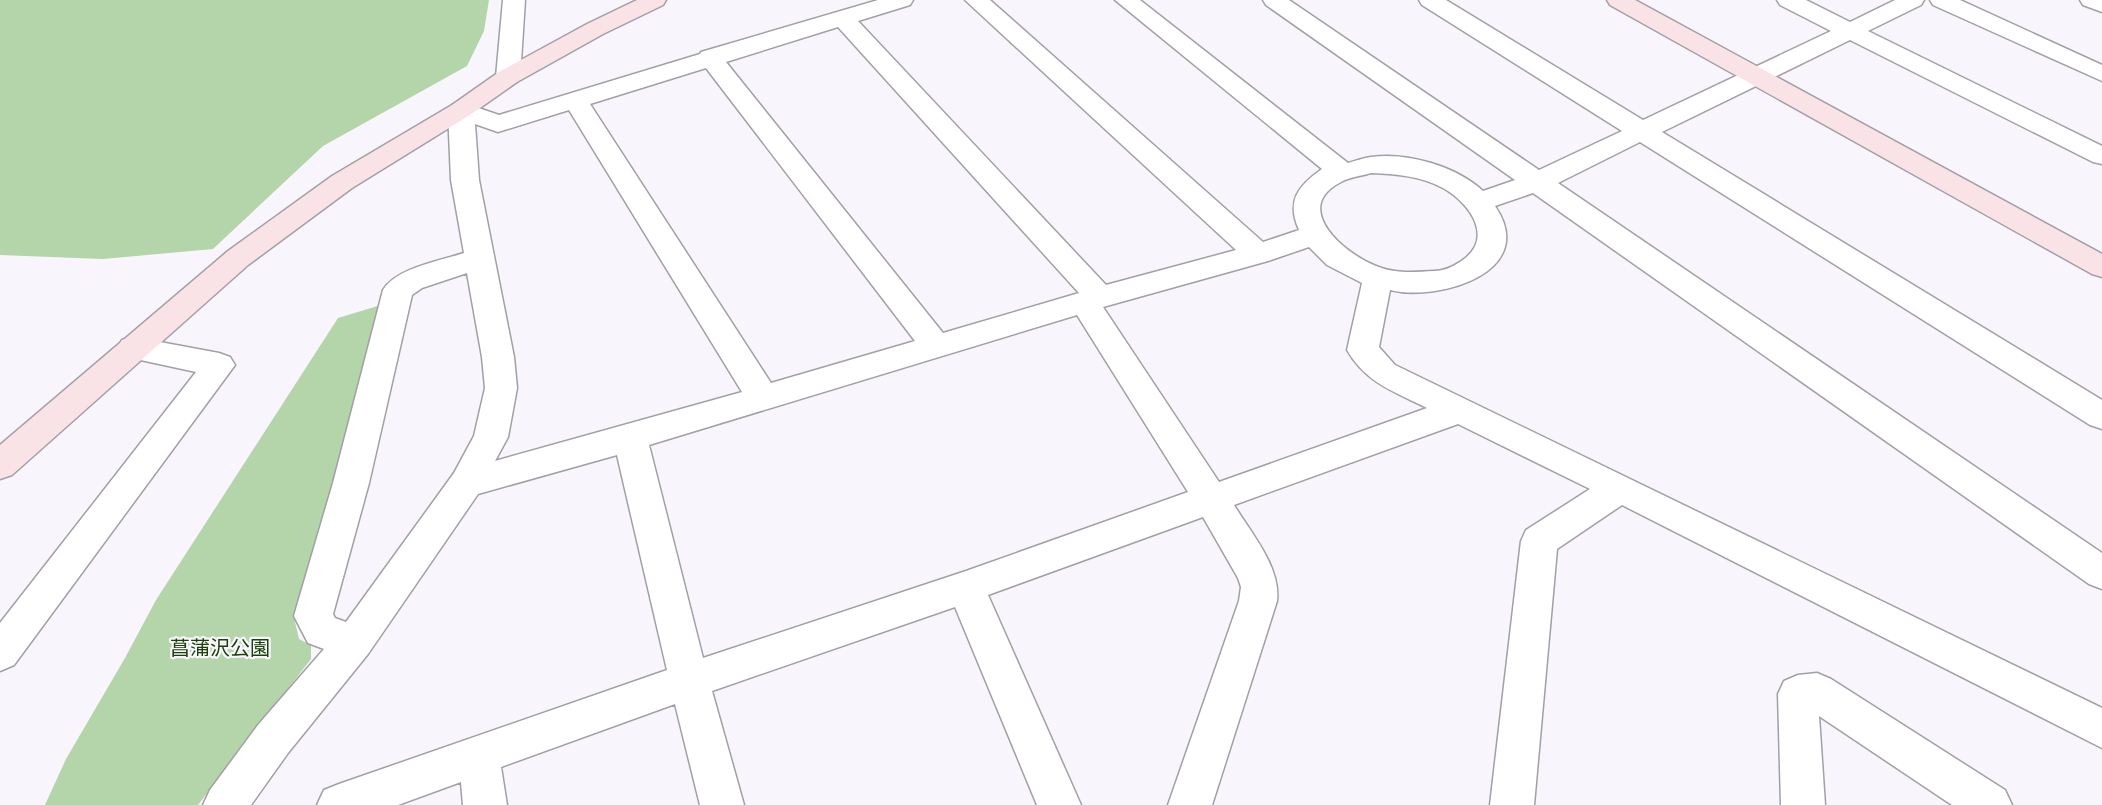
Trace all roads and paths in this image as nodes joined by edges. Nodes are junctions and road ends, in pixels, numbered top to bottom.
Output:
1 (514, 0) edge
2 (655, 0) edge
3 (902, 0) edge
4 (976, 0) edge
5 (1126, 0) edge
6 (1274, 0) edge
7 (1430, 0) edge
8 (1618, 0) edge
9 (1788, 0) edge
10 (1913, 0) edge
11 (1941, 0) edge
12 (2091, 0) edge
13 (2102, 5) edge
14 (842, 18) junction
15 (1848, 30) junction
16 (710, 57) junction
17 (2102, 74) edge
18 (1758, 75) junction
19 (508, 77) junction
20 (575, 100) junction
21 (461, 110) junction
22 (1644, 130) junction
23 (2102, 156) edge
24 (1341, 171) junction
25 (1537, 182) junction
26 (1478, 202) junction
27 (1313, 235) junction
28 (1258, 254) junction
29 (478, 259) junction
30 (2102, 267) edge
31 (1379, 279) junction
32 (1093, 300) junction
33 (937, 346) junction
34 (134, 348) junction
35 (763, 398) junction
36 (1459, 410) junction
37 (2102, 416) edge
38 (630, 438) junction
39 (0, 465) edge
40 (466, 483) junction
41 (1620, 488) junction
42 (1211, 500) junction
43 (2102, 573) edge
44 (966, 587) junction
45 (354, 642) junction
46 (0, 653) edge
47 (689, 681) junction
48 (2102, 729) edge
49 (480, 756) junction
50 (225, 805) edge
51 (339, 805) edge
52 (484, 805) edge
53 (722, 805) edge
54 (1059, 805) edge
55 (1190, 805) edge
56 (1512, 805) edge
57 (1803, 805) edge
58 (1990, 805) edge

1 - 19 street
2 - 19 street
3 - 14 street
4 - 28 street
5 - 24 street
6 - 25 street
7 - 22 street
8 - 18 street
9 - 15 street
10 - 15 street
11 - 17 street
12 - 13 street
14 - 16 street
14 - 32 street
15 - 18 street
15 - 23 street
16 - 20 street
16 - 33 street
18 - 22 street
18 - 30 street
19 - 21 street
20 - 21 street
20 - 35 street
21 - 29 street
21 - 34 street
22 - 25 street
22 - 37 street
24 - 26 street
24 - 27 street
25 - 26 street
25 - 43 street
26 - 31 street
27 - 28 street
27 - 31 street
28 - 32 street
29 - 40 street
29 - 45 street
31 - 36 street
32 - 33 street
32 - 42 street
33 - 35 street
34 - 39 street
34 - 46 street
35 - 38 street
36 - 41 street
36 - 42 street
38 - 40 street
38 - 47 street
40 - 45 street
41 - 48 street
41 - 56 street
42 - 44 street
42 - 55 street
44 - 47 street
44 - 54 street
45 - 50 street
47 - 49 street
47 - 53 street
49 - 51 street
49 - 52 street
57 - 58 street

